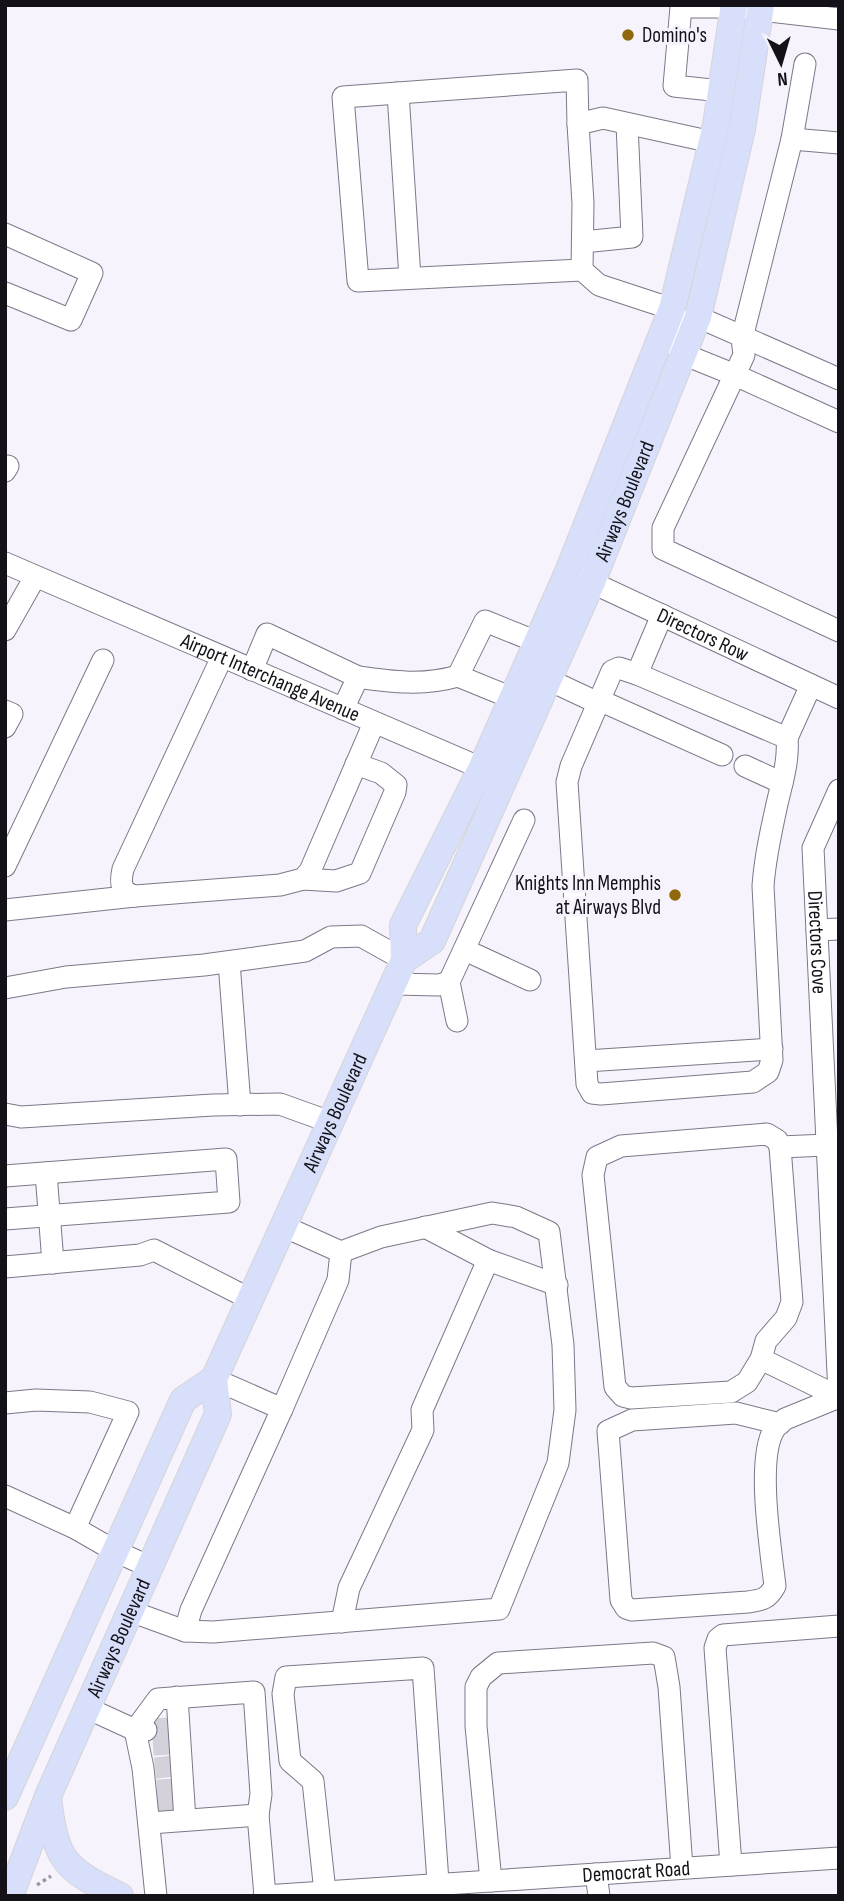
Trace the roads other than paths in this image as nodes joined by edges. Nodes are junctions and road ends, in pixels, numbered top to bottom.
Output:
1 (734, 6) edge
2 (760, 8) edge
3 (839, 19) edge
4 (804, 64) dead end
5 (721, 91) junction
6 (398, 93) junction
7 (578, 124) junction
8 (627, 124) junction
9 (792, 139) junction
10 (712, 142) junction
11 (839, 143) edge
12 (5, 234) edge
13 (583, 242) junction
14 (582, 270) junction
15 (410, 278) junction
16 (5, 293) edge
17 (698, 317) junction
18 (668, 320) junction
19 (742, 338) junction
20 (683, 354) junction
21 (735, 375) junction
22 (839, 379) edge
23 (839, 422) edge
24 (5, 563) edge
25 (568, 572) junction
26 (34, 577) junction
27 (592, 582) junction
28 (662, 615) junction
29 (5, 630) edge
30 (839, 631) edge
31 (537, 642) junction
32 (222, 657) junction
33 (103, 660) dead end
34 (252, 670) junction
35 (637, 674) junction
36 (458, 676) junction
37 (358, 677) junction
38 (549, 680) junction
39 (811, 685) junction
40 (512, 698) junction
41 (839, 698) edge
42 (598, 701) junction
43 (343, 709) junction
44 (5, 711) edge
45 (374, 723) junction
46 (5, 727) edge
47 (787, 738) junction
48 (722, 755) dead end
49 (356, 764) junction
50 (745, 766) dead end
51 (481, 769) junction
52 (505, 779) junction
53 (782, 783) junction
54 (839, 790) edge
55 (486, 821) junction
56 (5, 866) edge
57 (303, 879) junction
58 (135, 896) junction
59 (5, 910) edge
60 (839, 929) edge
61 (817, 930) junction
62 (465, 950) junction
63 (229, 962) junction
64 (399, 972) junction
65 (530, 980) dead end
66 (829, 981) edge
67 (449, 982) junction
68 (5, 988) edge
69 (457, 1021) dead end
70 (772, 1049) junction
71 (586, 1060) junction
72 (240, 1105) junction
73 (832, 1106) edge
74 (5, 1114) edge
75 (330, 1122) junction
76 (827, 1144) junction
77 (780, 1147) junction
78 (46, 1173) junction
79 (5, 1176) edge
80 (49, 1216) junction
81 (5, 1220) edge
82 (283, 1226) junction
83 (425, 1227) junction
84 (341, 1252) junction
85 (488, 1260) junction
86 (53, 1263) junction
87 (5, 1266) edge
88 (557, 1285) junction
89 (250, 1298) junction
90 (837, 1312) edge
91 (761, 1359) junction
92 (214, 1379) junction
93 (839, 1394) edge
94 (5, 1403) edge
95 (282, 1409) junction
96 (780, 1424) junction
97 (5, 1496) edge
98 (75, 1528) junction
99 (116, 1551) junction
100 (150, 1567) junction
101 (130, 1611) junction
102 (342, 1622) junction
103 (839, 1626) edge
104 (185, 1631) junction
105 (177, 1697) junction
106 (87, 1708) junction
107 (160, 1737) junction
108 (163, 1767) junction
109 (48, 1796) junction
110 (6, 1797) edge
111 (166, 1802) junction
112 (258, 1815) junction
113 (839, 1858) edge
114 (731, 1865) junction
115 (682, 1868) junction
116 (596, 1874) junction
117 (491, 1881) junction
118 (561, 1886) edge
119 (438, 1890) edge
120 (325, 1892) junction
121 (10, 1896) edge
122 (120, 1896) edge
123 (156, 1896) edge
124 (264, 1896) edge
125 (599, 1896) edge

1 - 2 street
1 - 5 main road, Airways Boulevard
1 - 5 street
2 - 3 street
2 - 17 main road, Airways Boulevard
4 - 9 street
5 - 10 main road, Airways Boulevard
6 - 7 street
6 - 15 street
6 - 15 street
7 - 8 street
7 - 13 street
8 - 10 street
8 - 13 street
9 - 11 street
9 - 19 street
10 - 18 main road, Airways Boulevard
12 - 16 street
13 - 14 street
14 - 15 street
14 - 18 street
17 - 18 street
17 - 19 street
17 - 20 main road, Airways Boulevard
18 - 20 street
18 - 25 main road, Airways Boulevard
19 - 21 street
19 - 22 street
20 - 21 street
20 - 27 main road, Airways Boulevard
21 - 23 street
21 - 30 street
24 - 26 street, Airport Interchange Avenue
25 - 27 street, Directors Row
25 - 31 main road, Airways Boulevard
26 - 29 street
26 - 32 street, Airport Interchange Avenue
27 - 28 street, Directors Row
27 - 38 main road, Airways Boulevard
28 - 35 street
28 - 39 street, Directors Row
31 - 36 street
31 - 40 main road, Airways Boulevard
32 - 34 street, Airport Interchange Avenue
32 - 58 street
33 - 56 street
34 - 37 street
34 - 43 street, Airport Interchange Avenue
35 - 42 street
35 - 47 street
36 - 37 street
36 - 40 street
37 - 43 street
38 - 42 street
38 - 52 main road, Airways Boulevard
39 - 41 street, Directors Row
39 - 47 street
40 - 51 main road, Airways Boulevard
42 - 48 street
42 - 71 street
43 - 45 street, Airport Interchange Avenue
44 - 46 street
45 - 49 street
45 - 51 street, Airport Interchange Avenue
47 - 53 street
49 - 57 street
49 - 57 street
50 - 53 street
51 - 52 street, Airport Interchange Avenue
51 - 64 main road, Airways Boulevard
52 - 55 main road, Airways Boulevard
53 - 70 street
54 - 61 street, Directors Cove
55 - 62 street
55 - 64 main road, Airways Boulevard
57 - 58 street
58 - 59 street
60 - 61 street
61 - 66 street, Directors Cove
62 - 65 street
62 - 67 street
63 - 64 street
63 - 68 street
63 - 72 street
64 - 67 street
64 - 75 main road, Airways Boulevard
66 - 73 street, Directors Cove
67 - 69 street
70 - 71 street
70 - 71 street
72 - 74 street
72 - 75 street
73 - 76 street, Directors Cove
75 - 82 main road, Airways Boulevard
76 - 77 street
76 - 90 street, Directors Cove
77 - 91 street
77 - 91 street
78 - 79 street
78 - 80 street
78 - 80 street
80 - 81 street
80 - 86 street
82 - 84 street
82 - 89 main road, Airways Boulevard
83 - 84 street
83 - 85 street
83 - 88 street
84 - 95 street
85 - 88 street
85 - 102 street
86 - 87 street
86 - 89 street
88 - 102 street
89 - 92 main road, Airways Boulevard
90 - 93 street, Directors Cove
91 - 96 street
92 - 95 street
92 - 99 main road, Airways Boulevard
92 - 100 main road, Airways Boulevard
94 - 98 street
95 - 104 street
96 - 96 street
97 - 98 street
98 - 99 street
99 - 100 street
99 - 110 main road, Airways Boulevard
100 - 101 main road, Airways Boulevard
101 - 104 street
101 - 106 main road, Airways Boulevard
102 - 104 street
103 - 114 street
105 - 107 street
105 - 107 street
105 - 112 street
106 - 107 street
106 - 109 main road, Airways Boulevard
107 - 108 street
107 - 108 street
108 - 111 street
108 - 111 street
109 - 121 main road, Airways Boulevard
109 - 122 main road
111 - 112 street
111 - 123 street
112 - 124 street
113 - 114 street, Democrat Road
114 - 115 street, Democrat Road
115 - 116 street, Democrat Road
115 - 117 street
116 - 118 street, Democrat Road
116 - 125 street
117 - 118 street, Democrat Road
117 - 119 street, Democrat Road
119 - 120 street, Democrat Road
119 - 120 street
120 - 124 street, Democrat Road

